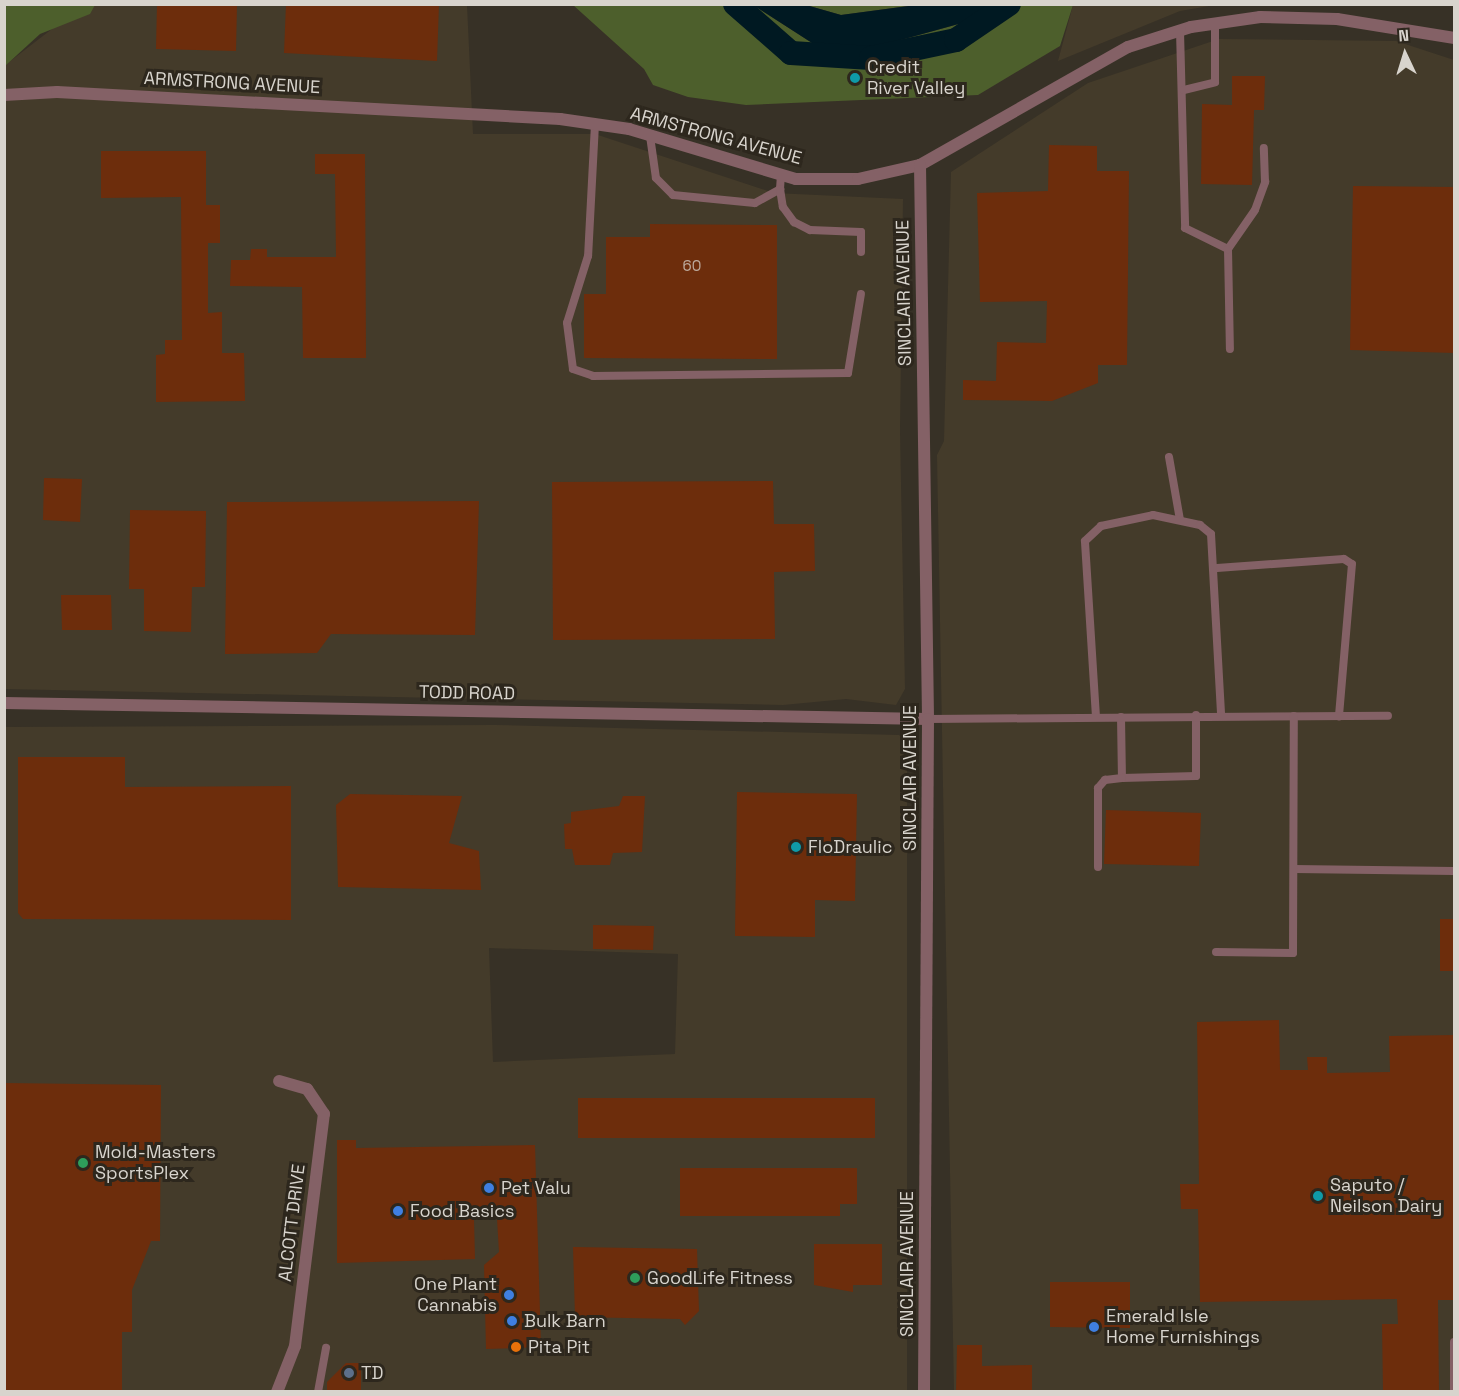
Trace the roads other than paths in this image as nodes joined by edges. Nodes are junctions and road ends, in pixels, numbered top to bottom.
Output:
1 (1215, 24) junction
2 (1180, 31) junction
3 (1455, 38) edge
4 (1184, 90) junction
5 (4, 95) edge
6 (595, 124) junction
7 (650, 136) junction
8 (1264, 148) dead end
9 (920, 165) junction
10 (781, 175) junction
11 (780, 189) junction
12 (1228, 249) junction
13 (861, 252) dead end
14 (861, 294) dead end
15 (1230, 349) dead end
16 (1169, 457) dead end
17 (1180, 520) junction
18 (1217, 568) junction
19 (4, 704) edge
20 (1196, 715) junction
21 (1221, 715) junction
22 (1294, 716) junction
23 (1339, 716) junction
24 (1388, 716) dead end
25 (1096, 717) junction
26 (1121, 717) junction
27 (928, 719) junction
28 (1122, 778) junction
29 (1098, 867) dead end
30 (1294, 869) junction
31 (1455, 871) edge
32 (1216, 952) dead end
33 (279, 1081) dead end
34 (1455, 1342) edge
35 (326, 1348) dead end
36 (1455, 1390) edge
37 (277, 1392) edge
38 (318, 1392) edge
39 (924, 1392) edge

1 - 2 street, ARMSTRONG AVENUE
1 - 3 street, ARMSTRONG AVENUE
1 - 4 lane
2 - 4 lane
2 - 9 street, ARMSTRONG AVENUE
4 - 12 lane
5 - 6 street, ARMSTRONG AVENUE
6 - 7 street, ARMSTRONG AVENUE
6 - 14 lane
7 - 10 street, ARMSTRONG AVENUE
7 - 11 lane
8 - 12 lane
9 - 10 street, ARMSTRONG AVENUE
9 - 27 street, SINCLAIR AVENUE
10 - 11 lane
11 - 13 lane
12 - 15 lane
16 - 17 lane
17 - 18 lane
17 - 25 lane
18 - 21 lane
18 - 23 lane
19 - 27 street, TODD ROAD
20 - 21 lane
20 - 26 lane
20 - 28 lane
21 - 22 lane
22 - 23 lane
22 - 30 lane
23 - 24 lane
25 - 26 lane
25 - 27 lane
26 - 28 lane
27 - 39 street, SINCLAIR AVENUE
28 - 29 lane
30 - 31 lane
30 - 32 lane
33 - 37 street, ALCOTT DRIVE
34 - 36 lane
35 - 38 lane

